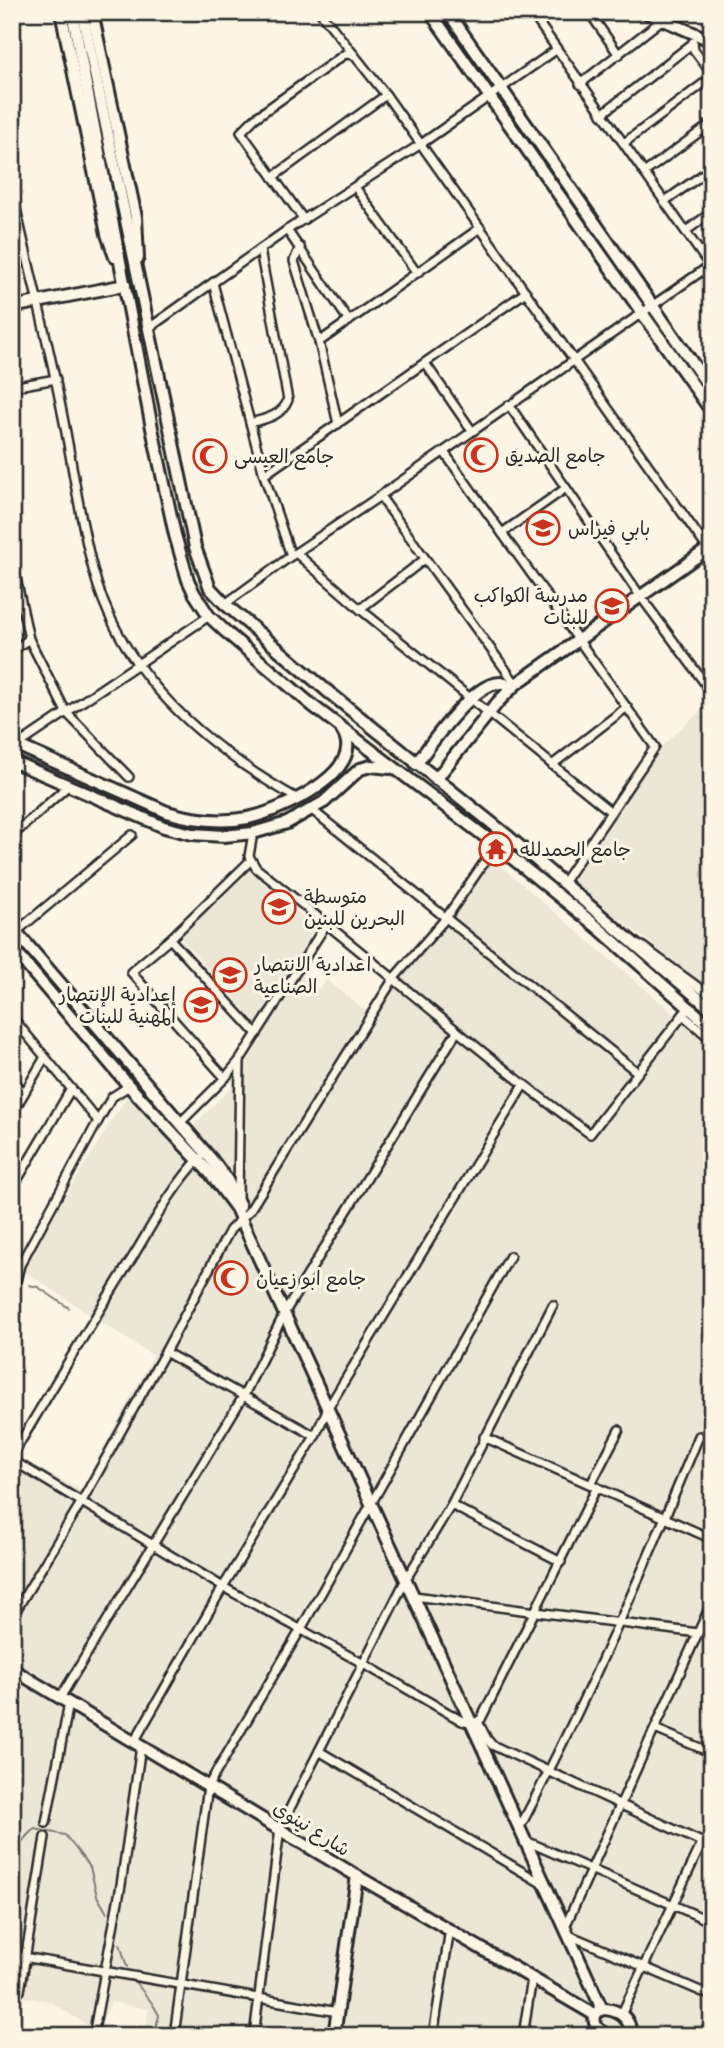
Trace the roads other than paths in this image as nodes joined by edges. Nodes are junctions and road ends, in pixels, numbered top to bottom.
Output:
1 (61, 12) edge
2 (72, 12) edge
3 (82, 12) edge
4 (92, 12) edge
5 (320, 12) edge
6 (430, 12) edge
7 (447, 12) edge
8 (531, 12) edge
9 (589, 12) edge
10 (645, 12) edge
11 (663, 19) junction
12 (693, 38) junction
13 (712, 41) edge
14 (556, 50) junction
15 (355, 55) junction
16 (619, 55) junction
17 (712, 75) edge
18 (580, 84) junction
19 (501, 90) junction
20 (386, 95) junction
21 (490, 97) junction
22 (602, 114) junction
23 (712, 123) edge
24 (624, 143) junction
25 (421, 144) junction
26 (712, 167) edge
27 (644, 173) junction
28 (273, 177) junction
29 (355, 187) junction
30 (12, 190) edge
31 (665, 201) junction
32 (712, 212) edge
33 (119, 220) junction
34 (304, 220) junction
35 (15, 223) edge
36 (480, 228) junction
37 (287, 230) junction
38 (686, 231) junction
39 (300, 247) junction
40 (260, 250) junction
41 (711, 266) edge
42 (136, 271) junction
43 (123, 272) junction
44 (417, 273) junction
45 (213, 283) junction
46 (125, 285) junction
47 (526, 292) junction
48 (37, 302) junction
49 (651, 305) junction
50 (12, 307) edge
51 (641, 312) junction
52 (349, 321) junction
53 (149, 328) junction
54 (319, 342) junction
55 (574, 360) junction
56 (425, 363) junction
57 (56, 379) junction
58 (12, 387) edge
59 (712, 391) edge
60 (509, 405) junction
61 (712, 412) edge
62 (250, 423) junction
63 (338, 424) junction
64 (168, 426) junction
65 (152, 428) junction
66 (472, 431) junction
67 (444, 452) junction
68 (264, 475) junction
69 (566, 488) junction
70 (380, 496) junction
71 (502, 533) junction
72 (710, 550) edge
73 (293, 555) junction
74 (12, 559) edge
75 (425, 559) junction
76 (641, 597) junction
77 (225, 604) junction
78 (360, 609) junction
79 (209, 616) junction
80 (29, 639) junction
81 (580, 640) junction
82 (12, 651) edge
83 (136, 664) junction
84 (513, 686) junction
85 (326, 690) junction
86 (712, 693) edge
87 (471, 697) junction
88 (313, 706) junction
89 (627, 707) junction
90 (66, 712) junction
91 (490, 713) junction
92 (341, 727) junction
93 (14, 745) edge
94 (12, 761) edge
95 (416, 764) junction
96 (552, 765) junction
97 (394, 769) junction
98 (129, 777) dead end
99 (436, 779) junction
100 (69, 785) junction
101 (298, 799) junction
102 (312, 810) junction
103 (611, 812) junction
104 (222, 820) junction
105 (12, 824) edge
106 (20, 829) junction
107 (253, 833) junction
108 (132, 835) dead end
109 (12, 836) edge
110 (224, 836) junction
111 (496, 845) junction
112 (250, 861) junction
113 (563, 883) junction
114 (446, 918) junction
115 (327, 923) junction
116 (14, 929) edge
117 (622, 935) junction
118 (170, 939) junction
119 (12, 948) edge
120 (394, 978) junction
121 (712, 997) edge
122 (712, 1010) edge
123 (686, 1011) junction
124 (12, 1017) edge
125 (712, 1028) edge
126 (456, 1032) junction
127 (257, 1034) junction
128 (712, 1040) edge
129 (45, 1057) junction
130 (240, 1060) junction
131 (637, 1072) junction
132 (225, 1078) junction
133 (12, 1079) edge
134 (129, 1086) junction
135 (523, 1086) junction
136 (71, 1089) junction
137 (24, 1093) junction
138 (12, 1114) edge
139 (98, 1121) junction
140 (180, 1123) junction
141 (201, 1156) junction
142 (12, 1189) edge
143 (238, 1199) junction
144 (242, 1219) junction
145 (510, 1256) dead end
146 (12, 1297) edge
147 (553, 1305) dead end
148 (285, 1312) junction
149 (165, 1352) junction
150 (244, 1395) junction
151 (328, 1408) junction
152 (619, 1430) dead end
153 (315, 1436) junction
154 (699, 1436) dead end
155 (484, 1437) junction
156 (12, 1458) edge
157 (594, 1486) junction
158 (82, 1501) junction
159 (371, 1502) junction
160 (451, 1505) junction
161 (665, 1519) junction
162 (712, 1539) edge
163 (155, 1545) junction
164 (561, 1562) junction
165 (406, 1579) junction
166 (223, 1587) junction
167 (414, 1596) junction
168 (712, 1602) edge
169 (536, 1610) junction
170 (12, 1616) edge
171 (620, 1622) junction
172 (301, 1629) junction
173 (698, 1633) junction
174 (364, 1664) junction
175 (12, 1669) edge
176 (65, 1700) junction
177 (475, 1723) junction
178 (655, 1728) junction
179 (138, 1744) junction
180 (320, 1751) junction
181 (712, 1754) edge
182 (549, 1771) junction
183 (208, 1786) junction
184 (621, 1805) junction
185 (46, 1823) dead end
186 (520, 1827) junction
187 (280, 1828) junction
188 (45, 1837) dead end
189 (526, 1841) junction
190 (702, 1843) junction
191 (712, 1847) edge
192 (593, 1869) junction
193 (357, 1876) junction
194 (547, 1886) junction
195 (674, 1905) junction
196 (712, 1922) edge
197 (450, 1929) junction
198 (567, 1931) junction
199 (12, 1955) edge
200 (26, 1958) junction
201 (646, 1967) junction
202 (106, 1972) junction
203 (533, 1978) junction
204 (182, 1985) junction
205 (20, 1991) dead end
206 (712, 1996) edge
207 (259, 1997) junction
208 (338, 2012) junction
209 (599, 2012) junction
210 (621, 2015) junction
211 (95, 2025) dead end
212 (632, 2034) edge
213 (174, 2036) edge
214 (254, 2036) edge
215 (334, 2036) edge
216 (433, 2036) edge
217 (523, 2036) edge
218 (607, 2036) edge

1 - 43 main road
2 - 33 main road
3 - 33 main road
4 - 42 main road
5 - 15 street
6 - 21 main road
7 - 19 main road
8 - 14 street
9 - 16 street
10 - 11 main road
11 - 12 main road
11 - 16 street
12 - 13 main road
12 - 17 street
12 - 22 street
14 - 18 street
14 - 19 street
15 - 20 street
15 - 28 street
16 - 18 street
17 - 24 street
18 - 22 street
19 - 21 street
19 - 49 main road
20 - 25 street
20 - 28 street
21 - 25 street
21 - 51 main road
22 - 24 street
23 - 27 street
24 - 27 street
25 - 29 street
25 - 36 street
26 - 31 street
27 - 31 street
28 - 34 street
29 - 34 street
29 - 44 street
30 - 35 street
31 - 38 street
32 - 38 street
33 - 42 main road
33 - 43 main road
34 - 37 street
35 - 48 street
36 - 44 street
36 - 47 street
37 - 39 street
37 - 40 street
38 - 41 street
39 - 52 street
39 - 54 street
40 - 45 street
40 - 62 street
41 - 49 street
42 - 53 main road
43 - 46 main road
44 - 52 street
45 - 53 street
45 - 62 street
46 - 48 main road
46 - 65 main road
47 - 55 street
47 - 56 street
48 - 50 main road
48 - 57 street
49 - 51 street
49 - 59 main road
51 - 55 street
51 - 61 main road
52 - 54 street
53 - 64 main road
54 - 63 street
55 - 60 street
55 - 72 street
56 - 63 street
56 - 66 street
57 - 58 street
57 - 83 street
60 - 66 street
60 - 69 street
62 - 68 street
63 - 68 street
64 - 65 main road
64 - 77 main road
65 - 79 main road
66 - 67 street
67 - 70 street
67 - 71 street
68 - 73 street
69 - 71 street
69 - 76 street
70 - 73 street
70 - 75 street
71 - 81 street
72 - 76 main road
73 - 77 street
73 - 78 street
74 - 80 street
75 - 78 street
75 - 84 street
76 - 81 main road
76 - 86 street
77 - 85 main road
78 - 87 street
79 - 83 street
79 - 88 main road
80 - 82 street
80 - 90 street
81 - 84 main road
81 - 89 street
83 - 90 street
83 - 101 street
84 - 87 main road
84 - 91 main road
85 - 88 main road
85 - 95 main road
87 - 91 street
87 - 95 main road
88 - 92 main road
89 - 96 street
89 - 103 street
90 - 93 street
90 - 98 street
91 - 96 street
91 - 99 main road
92 - 97 main road
92 - 101 main road
93 - 104 main road
94 - 100 main road
95 - 99 main road
96 - 103 street
97 - 102 main road
97 - 111 main road
99 - 113 main road
100 - 106 street
100 - 110 main road
101 - 104 main road
102 - 107 main road
102 - 114 street
103 - 113 street
104 - 110 main road
105 - 106 street
106 - 109 street
107 - 110 main road
107 - 112 street
108 - 116 street
111 - 114 street
111 - 123 main road
112 - 115 street
112 - 118 street
113 - 117 main road
114 - 120 street
114 - 131 street
115 - 120 street
115 - 127 street
116 - 140 main road
117 - 121 street
117 - 122 main road
118 - 127 street
118 - 132 street
119 - 134 main road
120 - 126 street
120 - 144 street
123 - 125 main road
123 - 128 street
123 - 131 street
124 - 129 street
126 - 135 street
126 - 148 street
127 - 130 street
129 - 136 street
129 - 137 street
130 - 132 street
130 - 143 street
131 - 135 street
132 - 140 street
133 - 137 street
134 - 139 street
134 - 141 main road
135 - 151 street
136 - 139 street
136 - 142 street
137 - 138 street
139 - 146 street
140 - 141 main road
141 - 143 main road
141 - 144 main road
141 - 156 street
143 - 144 main road
144 - 148 main road
144 - 149 street
145 - 159 street
147 - 155 street
148 - 150 street
148 - 151 main road
149 - 150 street
149 - 158 street
150 - 153 street
150 - 163 street
151 - 153 street
151 - 159 main road
152 - 157 street
153 - 166 street
154 - 161 street
155 - 157 street
155 - 160 street
156 - 158 street
157 - 161 street
157 - 164 street
158 - 163 street
158 - 170 street
159 - 165 main road
159 - 172 street
160 - 164 street
160 - 165 street
161 - 162 street
161 - 171 street
163 - 166 street
163 - 176 street
164 - 169 street
165 - 167 main road
165 - 174 street
166 - 172 street
166 - 179 street
167 - 169 street
167 - 177 main road
168 - 173 street
169 - 171 street
169 - 177 street
171 - 173 street
171 - 182 street
172 - 174 street
172 - 183 street
173 - 178 street
174 - 177 street
174 - 180 street
175 - 176 main road, شارع نينوى
176 - 179 main road, شارع نينوى
176 - 185 street
177 - 182 street
177 - 186 main road
178 - 181 street
178 - 184 street
179 - 183 main road, شارع نينوى
179 - 202 street
180 - 187 street
180 - 194 street
182 - 184 street
182 - 186 street
183 - 187 main road, شارع نينوى
183 - 204 street
184 - 190 street
184 - 192 street
186 - 189 main road
187 - 193 main road, شارع نينوى
187 - 207 street
188 - 200 street
189 - 192 street
189 - 194 main road
190 - 191 street
190 - 195 street
192 - 195 street
192 - 198 street
193 - 197 main road, شارع نينوى
193 - 208 main road
194 - 198 main road
195 - 196 street
195 - 201 street
197 - 203 main road, شارع نينوى
197 - 216 street
198 - 201 street
198 - 209 main road
199 - 200 street
200 - 202 street
200 - 205 street
201 - 206 street
201 - 210 street
202 - 204 street
202 - 211 street
203 - 209 main road, شارع نينوى
203 - 217 street
204 - 207 street
204 - 213 street
207 - 208 street
207 - 214 street
208 - 215 main road
209 - 210 main road, شارع نينوى
209 - 218 main road
210 - 212 main road

